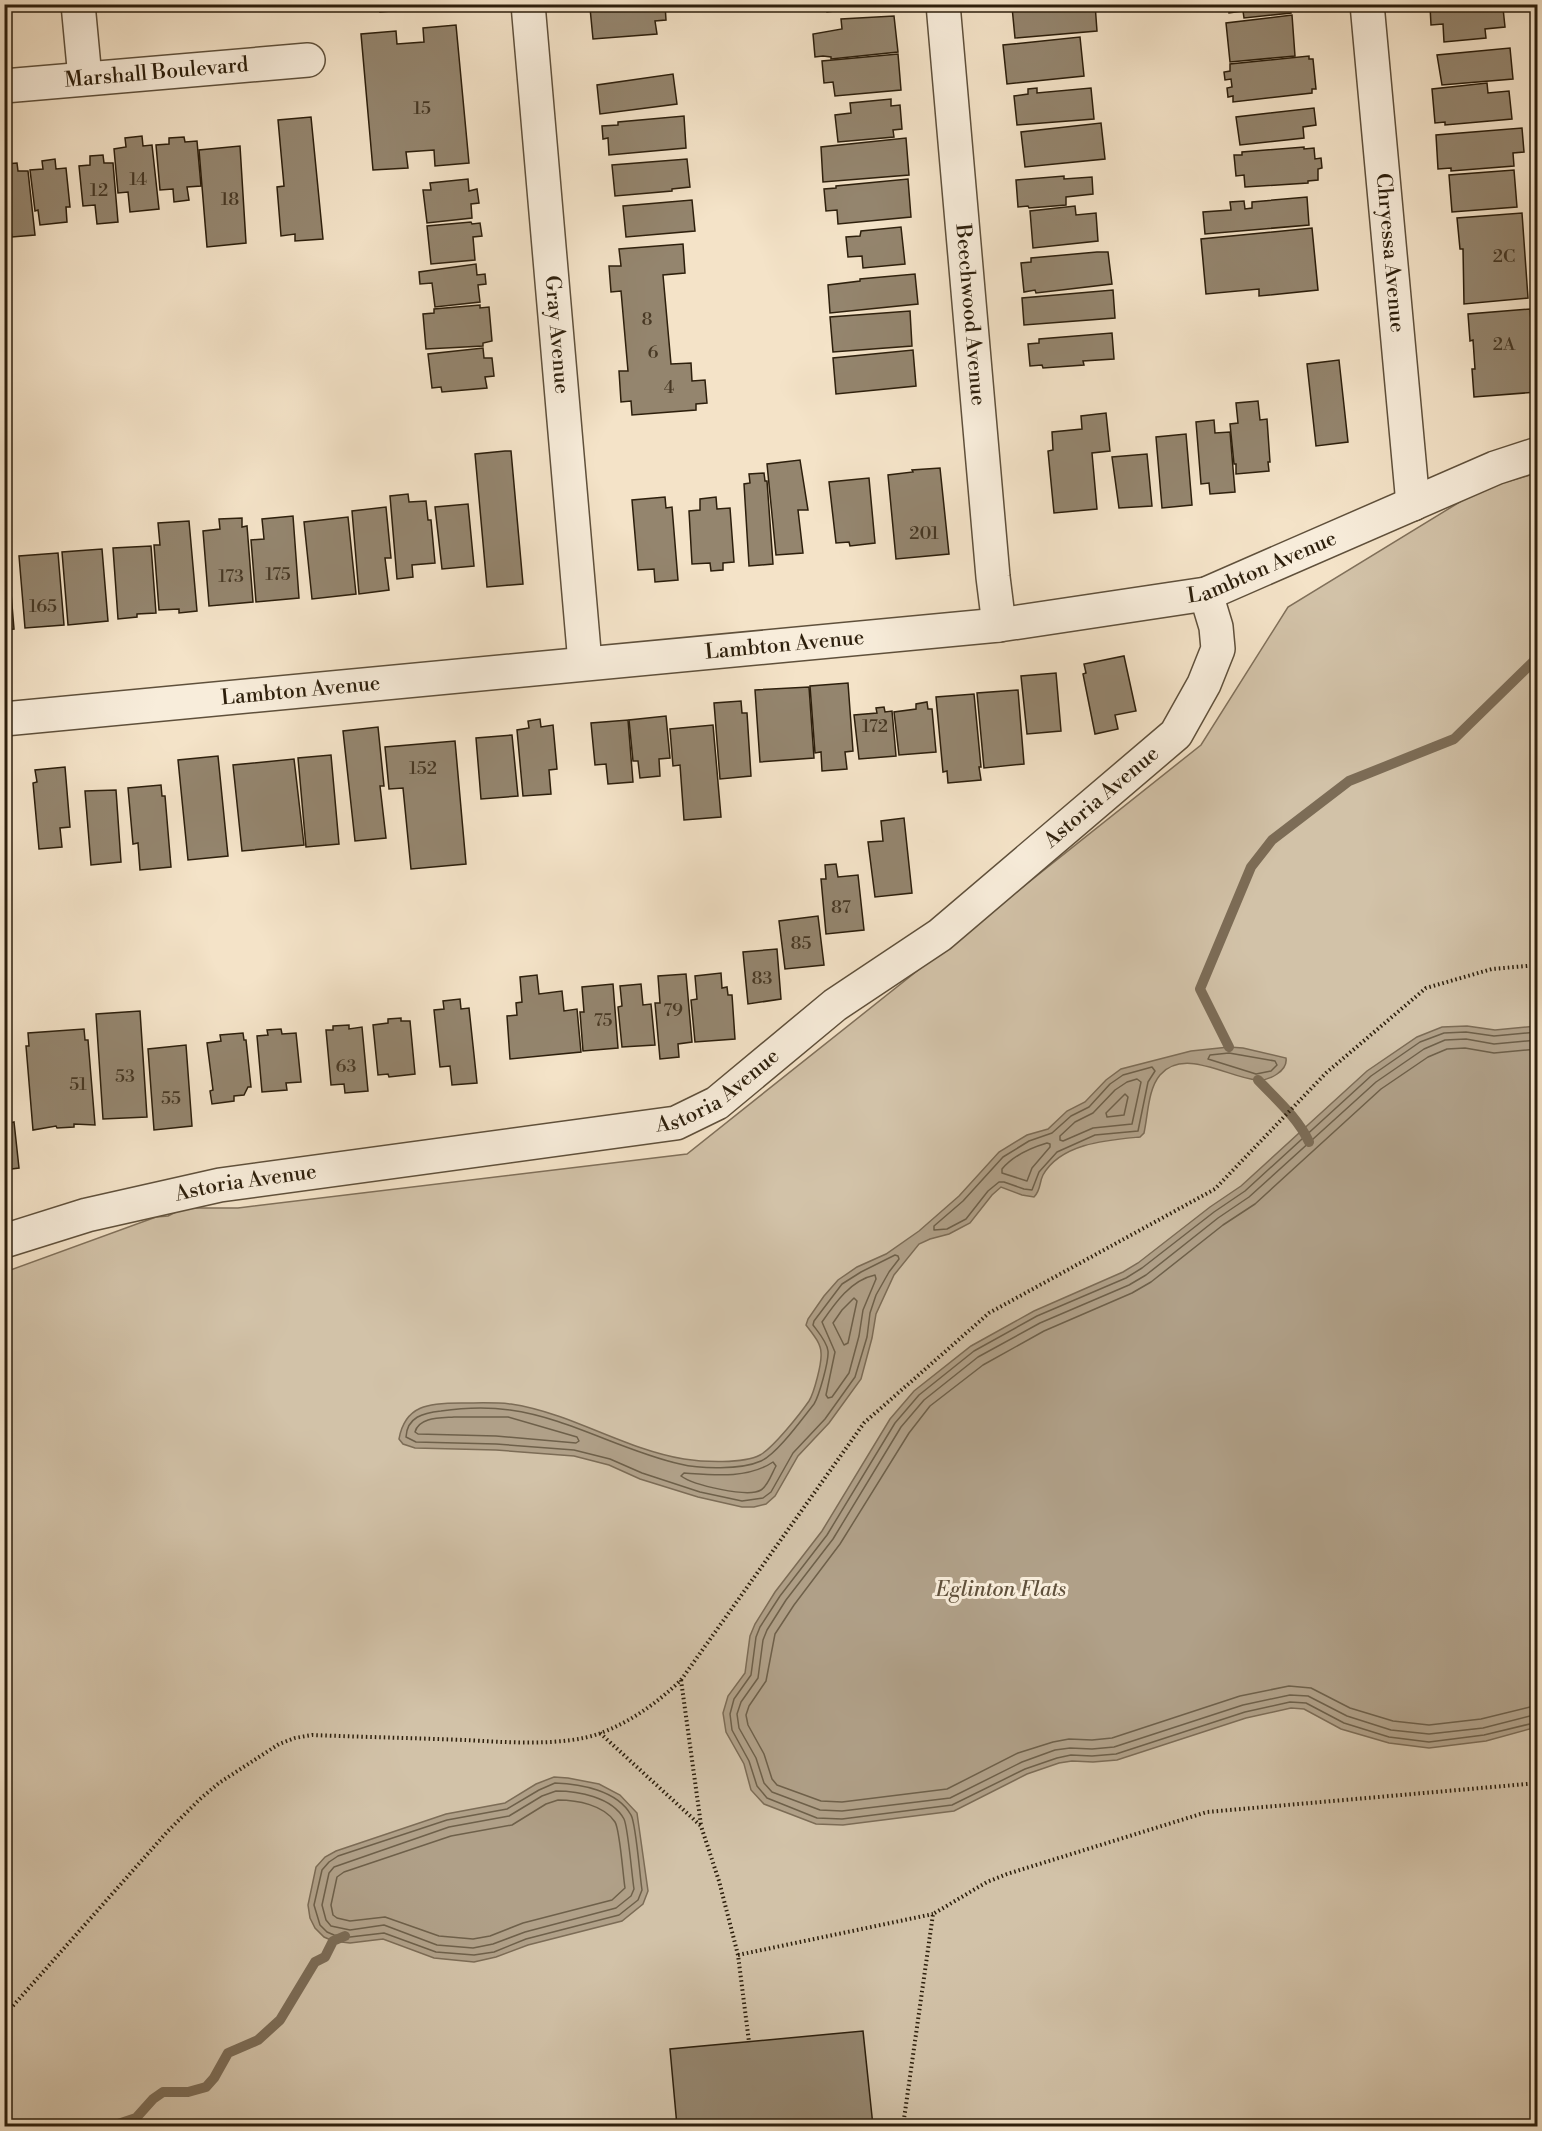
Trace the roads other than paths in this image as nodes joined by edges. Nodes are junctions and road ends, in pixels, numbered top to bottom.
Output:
1 (78, 4) edge
2 (528, 4) edge
3 (943, 4) edge
4 (1367, 4) edge
5 (308, 60) dead end
6 (85, 78) junction
7 (4, 86) edge
8 (1538, 453) edge
9 (1413, 504) junction
10 (1206, 594) junction
11 (999, 625) junction
12 (585, 663) junction
13 (4, 719) edge
14 (4, 1241) edge

1 - 6 street
2 - 12 street, Gray Avenue
3 - 11 street, Beechwood Avenue
4 - 9 street, Chryessa Avenue
5 - 6 street, Marshall Boulevard
6 - 7 street, Marshall Boulevard
8 - 9 street, Lambton Avenue
9 - 10 street, Lambton Avenue
10 - 11 street, Lambton Avenue
10 - 14 street, Astoria Avenue
11 - 12 street, Lambton Avenue
12 - 13 street, Lambton Avenue

